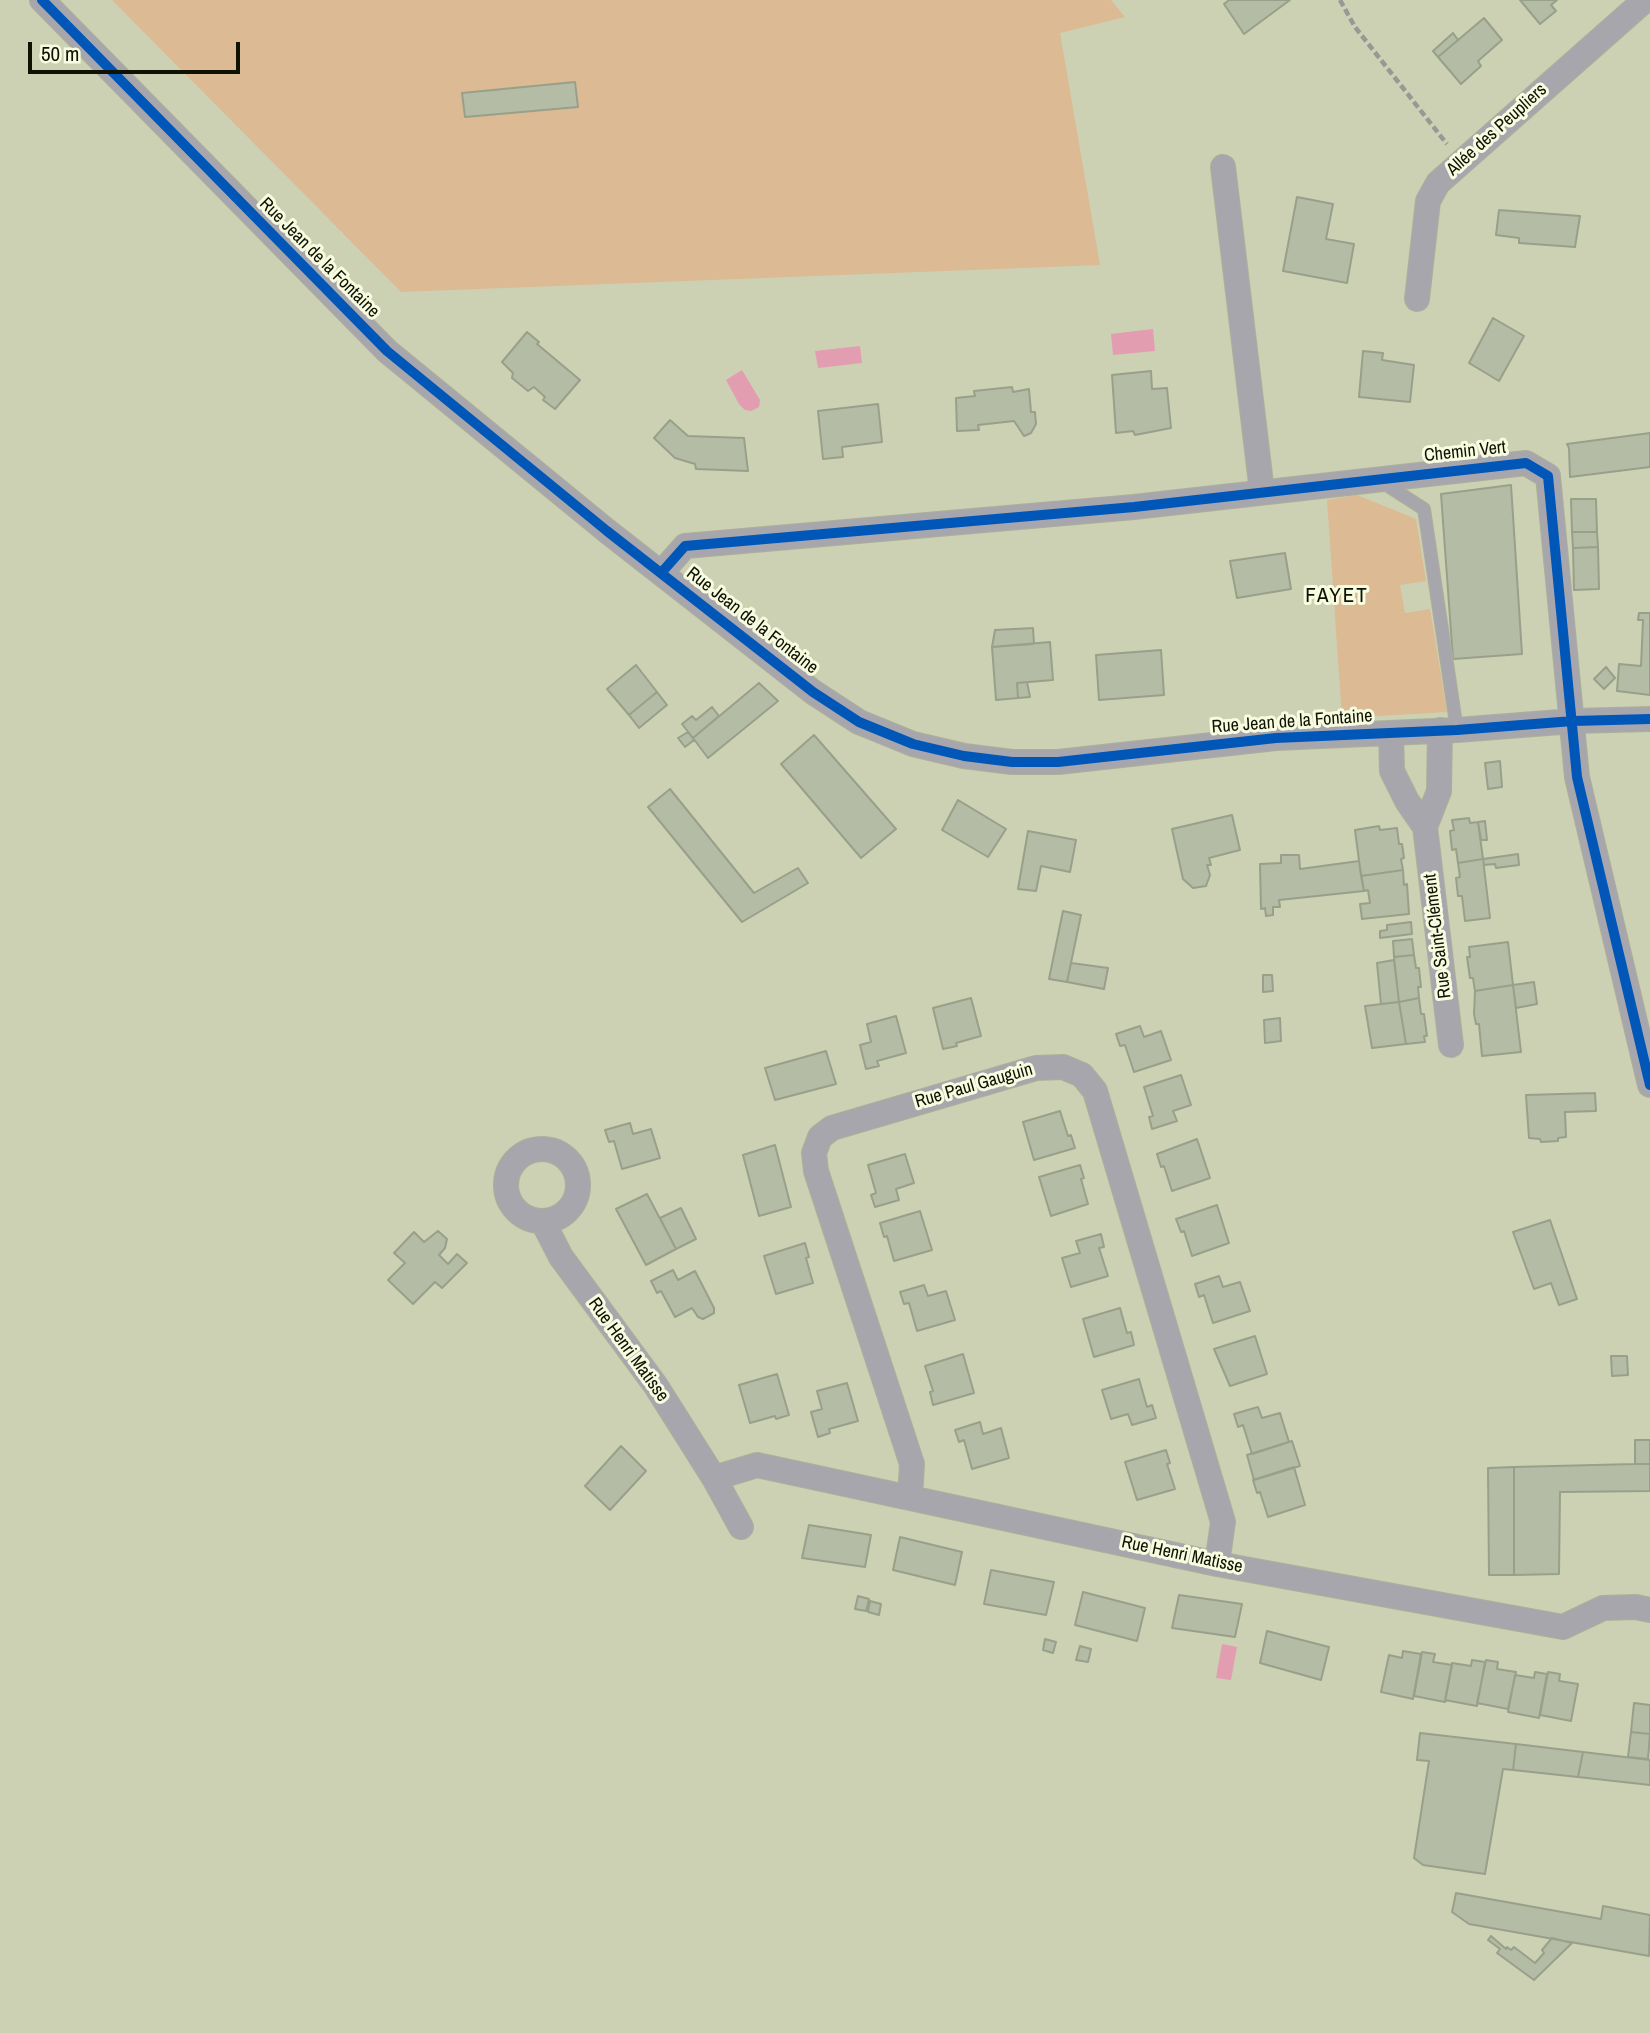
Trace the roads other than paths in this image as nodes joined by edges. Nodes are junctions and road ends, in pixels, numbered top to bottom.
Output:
1 (42, 0) edge
2 (1645, 0) edge
3 (1223, 167) dead end
4 (1417, 299) dead end
5 (1378, 479) junction
6 (1262, 492) junction
7 (662, 572) junction
8 (1650, 719) edge
9 (1573, 721) junction
10 (1449, 730) junction
11 (1391, 733) junction
12 (1425, 827) junction
13 (1451, 1045) dead end
14 (1650, 1086) edge
15 (543, 1222) dead end
16 (714, 1478) junction
17 (910, 1497) junction
18 (741, 1527) dead end
19 (1217, 1564) junction
20 (1650, 1610) edge

1 - 7 street, Rue Jean de la Fontaine
2 - 4 street, Allée des Peupliers
3 - 6 street
5 - 6 street, Chemin Vert
5 - 9 street, Chemin Vert
5 - 10 lane
6 - 7 street, Chemin Vert
7 - 11 street, Rue Jean de la Fontaine
8 - 9 street, Rue Jean de la Fontaine
9 - 10 street, Rue Jean de la Fontaine
9 - 14 street
10 - 11 street, Rue Jean de la Fontaine
10 - 12 street, Rue Saint-Clément
11 - 12 street, Rue Saint-Clément
12 - 13 street, Rue Saint-Clément
15 - 16 street, Rue Henri Matisse
16 - 17 street, Rue Henri Matisse
16 - 18 street, Rue Henri Matisse
17 - 19 street, Rue Henri Matisse
17 - 19 street, Rue Paul Gauguin
19 - 20 street, Rue Henri Matisse

